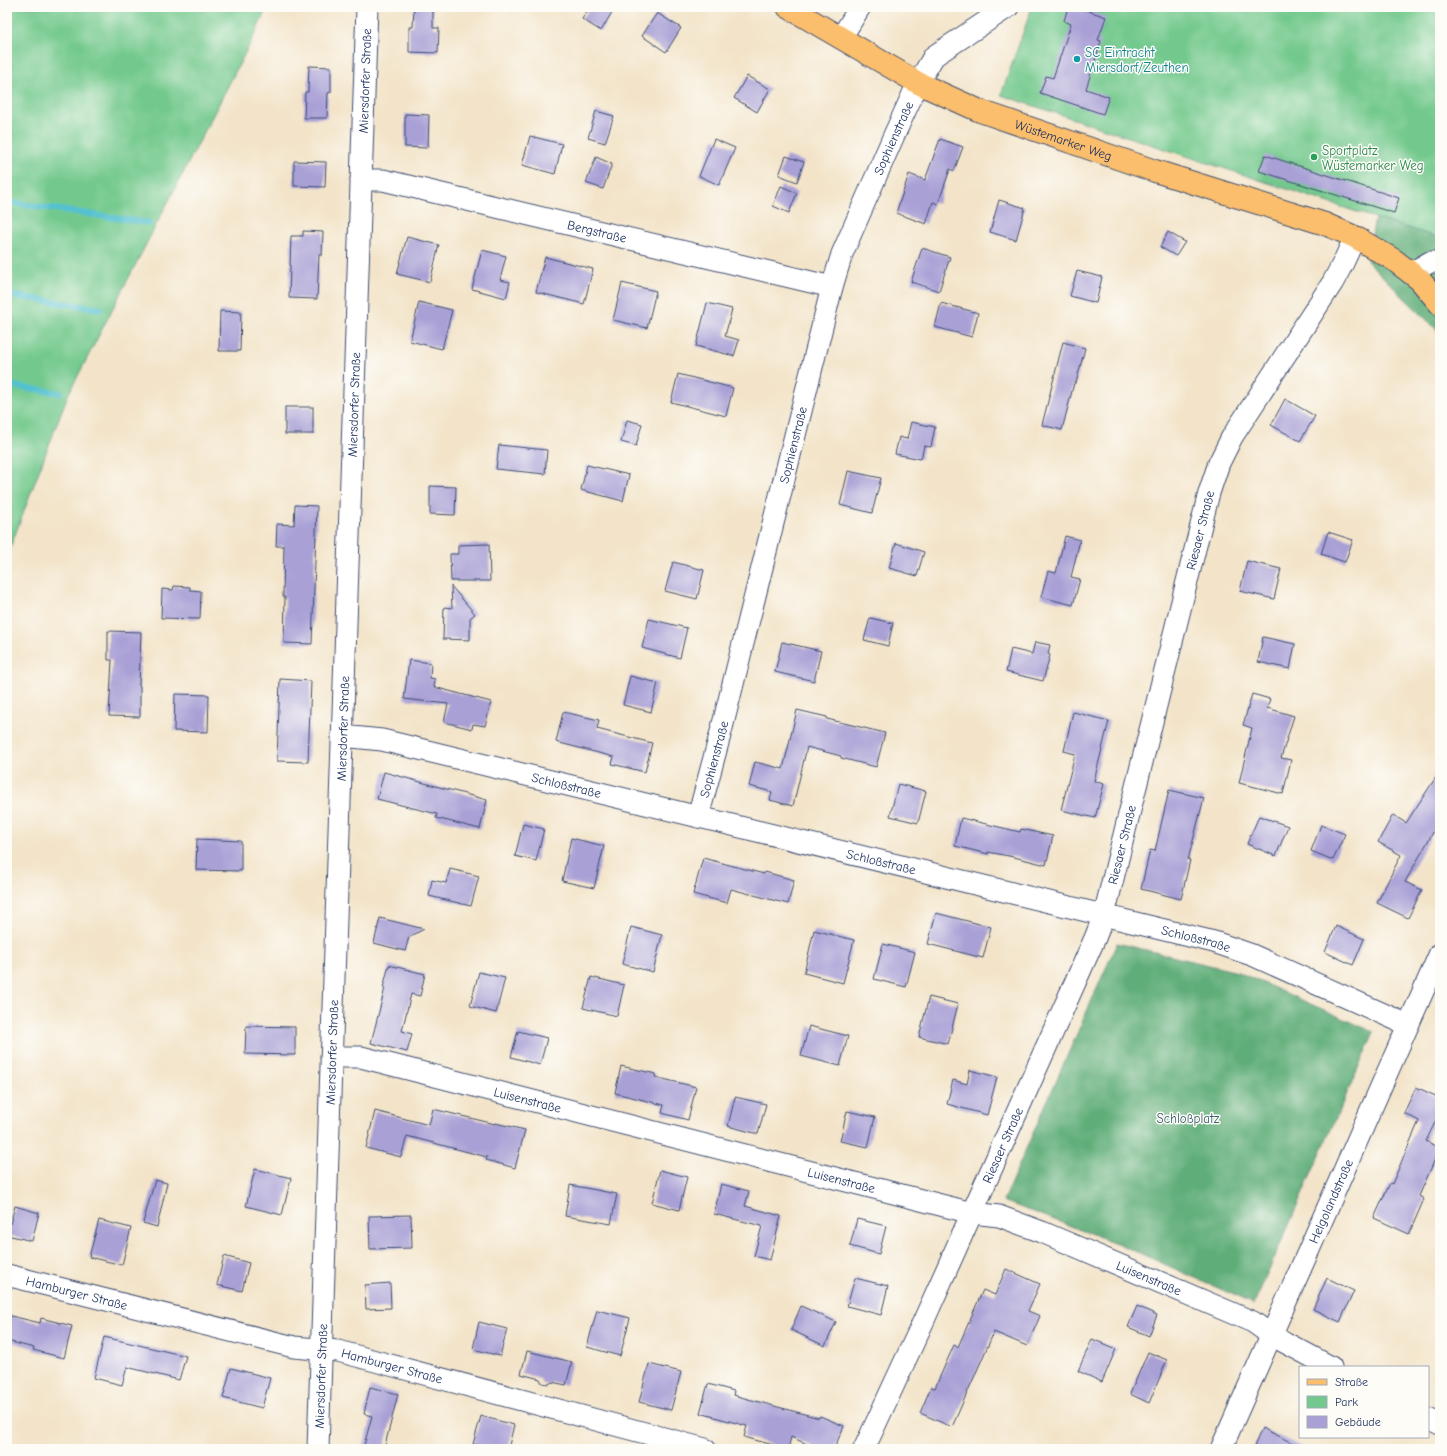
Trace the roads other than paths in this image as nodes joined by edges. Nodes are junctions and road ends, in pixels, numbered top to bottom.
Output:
1 (367, 7) edge
2 (788, 7) edge
3 (860, 7) edge
4 (1008, 7) edge
5 (841, 38) junction
6 (918, 83) junction
7 (361, 180) junction
8 (1354, 236) junction
9 (1440, 262) edge
10 (1411, 273) junction
11 (832, 287) junction
12 (1440, 304) edge
13 (342, 736) junction
14 (698, 817) junction
15 (1104, 915) junction
16 (1440, 954) edge
17 (1408, 1025) junction
18 (331, 1057) junction
19 (972, 1213) junction
20 (7, 1275) edge
21 (1271, 1335) junction
22 (321, 1350) junction
23 (1329, 1366) edge
24 (1429, 1419) edge
25 (1440, 1425) edge
26 (318, 1449) edge
27 (705, 1449) edge
28 (864, 1449) edge
29 (1221, 1449) edge

1 - 7 street, Miersdorfer Straße
2 - 5 main road, Wüstemarker Weg
3 - 5 street
4 - 6 street, Sophienstraße
5 - 6 main road, Wüstemarker Weg
6 - 8 main road, Wüstemarker Weg
6 - 11 street, Sophienstraße
7 - 11 street, Bergstraße
7 - 13 street, Miersdorfer Straße
8 - 10 main road, Wüstemarker Weg
8 - 15 street, Riesaer Straße
9 - 10 street
10 - 12 main road, Wüstemarker Weg
11 - 14 street, Sophienstraße
13 - 14 street, Schloßstraße
13 - 18 street, Miersdorfer Straße
14 - 15 street, Schloßstraße
15 - 17 street, Schloßstraße
15 - 19 street, Riesaer Straße
16 - 17 street, Helgolandstraße
17 - 21 street, Helgolandstraße
18 - 19 street, Luisenstraße
18 - 22 street, Miersdorfer Straße
19 - 21 street, Luisenstraße
19 - 28 street, Riesaer Straße
20 - 22 street, Hamburger Straße
21 - 23 street, Luisenstraße
21 - 29 street, Helgolandstraße
22 - 26 street, Miersdorfer Straße
22 - 27 street, Hamburger Straße
24 - 25 street

